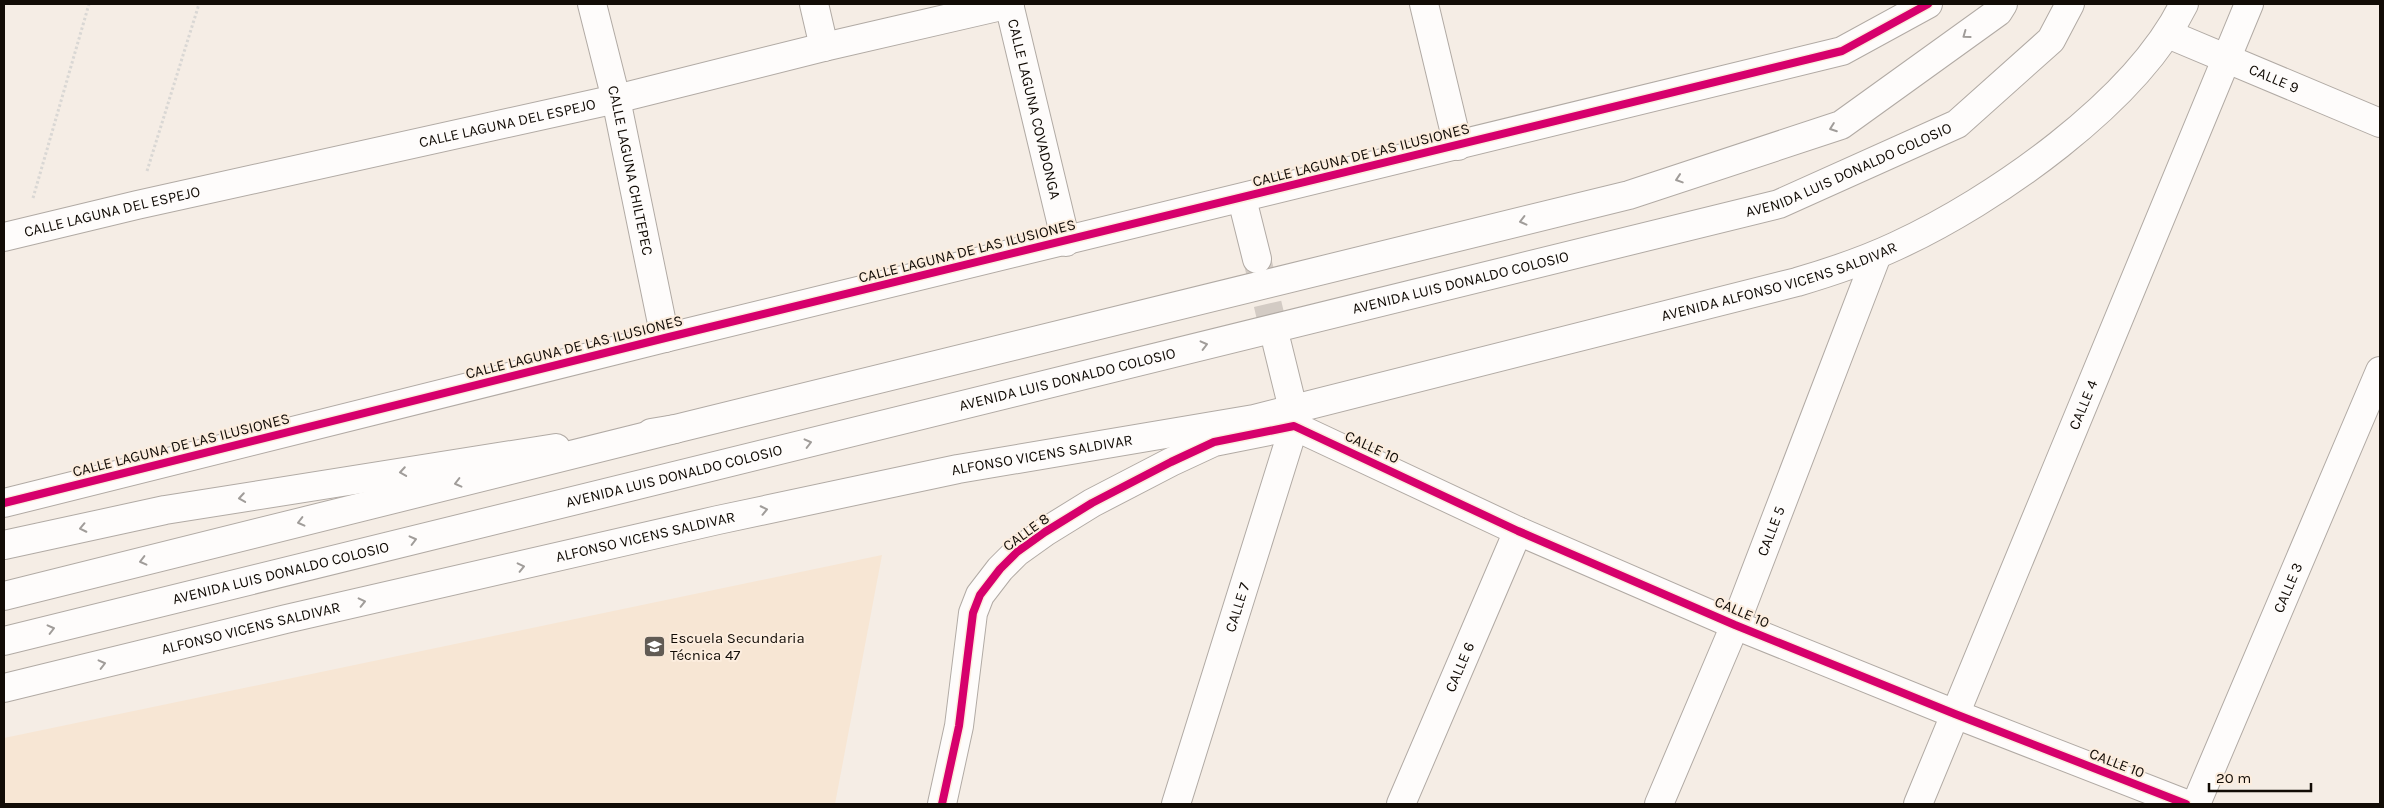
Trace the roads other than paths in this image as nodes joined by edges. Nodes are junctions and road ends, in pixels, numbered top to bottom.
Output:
1 (592, 4) edge
2 (814, 4) edge
3 (1009, 4) edge
4 (1424, 4) edge
5 (1928, 4) edge
6 (2003, 4) edge
7 (2070, 4) edge
8 (2184, 4) edge
9 (2249, 4) edge
10 (2168, 34) junction
11 (824, 47) junction
12 (2227, 60) junction
13 (616, 99) junction
14 (2380, 122) edge
15 (1458, 146) junction
16 (1242, 198) junction
17 (14, 234) edge
18 (1066, 242) junction
19 (1877, 255) junction
20 (1257, 259) tunnel mouth
21 (665, 338) junction
22 (1277, 344) tunnel mouth
23 (2380, 371) edge
24 (1294, 418) junction
25 (675, 429) junction
26 (4, 503) edge
27 (1518, 531) junction
28 (4, 545) edge
29 (4, 596) edge
30 (1735, 625) junction
31 (4, 641) edge
32 (4, 688) edge
33 (1955, 714) junction
34 (942, 804) edge
35 (1176, 804) edge
36 (1400, 804) edge
37 (1659, 804) edge
38 (1918, 804) edge
39 (2186, 804) edge
40 (2196, 804) edge

1 - 13 main road, CALLE LAGUNA CHILTEPEC
2 - 11 main road
3 - 11 main road, CALLE LAGUNA DEL ESPEJO
3 - 18 main road, CALLE LAGUNA COVADONGA
4 - 15 main road
5 - 15 main road, CALLE LAGUNA DE LAS ILUSIONES
6 -> 25 main road
31 -> 7 main road, AVENIDA LUIS DONALDO COLOSIO
8 - 10 main road, AVENIDA ALFONSO VICENS SALDIVAR
9 - 12 main road, CALLE 4
10 - 12 main road, CALLE 9
10 - 19 main road, AVENIDA ALFONSO VICENS SALDIVAR
11 - 13 main road, CALLE LAGUNA DEL ESPEJO
12 - 14 main road, CALLE 9
12 - 33 main road, CALLE 4
13 - 17 main road, CALLE LAGUNA DEL ESPEJO
13 - 21 main road, CALLE LAGUNA CHILTEPEC
15 - 16 main road, CALLE LAGUNA DE LAS ILUSIONES
16 - 18 main road, CALLE LAGUNA DE LAS ILUSIONES
16 - 20 main road
18 - 21 main road, CALLE LAGUNA DE LAS ILUSIONES
19 - 24 main road, AVENIDA ALFONSO VICENS SALDIVAR
19 - 30 main road, CALLE 5
21 - 26 main road, CALLE LAGUNA DE LAS ILUSIONES
22 - 24 main road
23 - 40 main road, CALLE 3
24 - 27 main road, CALLE 10
32 -> 24 main road, ALFONSO VICENS SALDIVAR
24 - 34 main road, CALLE 8
24 - 35 main road, CALLE 7
25 -> 28 main road
25 -> 29 main road
27 - 30 main road, CALLE 10
27 - 36 main road, CALLE 6
30 - 33 main road, CALLE 10
30 - 37 main road, CALLE 5
33 - 38 main road, CALLE 4
33 - 39 main road, CALLE 10

